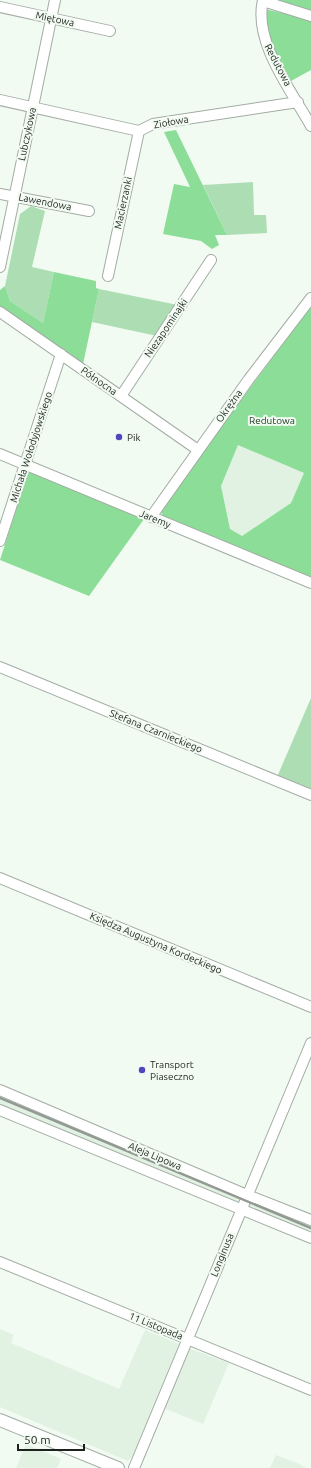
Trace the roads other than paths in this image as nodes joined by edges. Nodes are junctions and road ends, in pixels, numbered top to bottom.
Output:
1 (55, 0) edge
2 (263, 1) edge
3 (0, 7) edge
4 (311, 16) edge
5 (51, 19) junction
6 (110, 31) dead end
7 (0, 100) edge
8 (298, 102) junction
9 (33, 107) junction
10 (311, 126) edge
11 (139, 131) junction
12 (0, 194) edge
13 (14, 197) junction
14 (89, 211) dead end
15 (211, 260) dead end
16 (0, 267) edge
17 (108, 276) dead end
18 (311, 298) edge
19 (0, 312) edge
20 (61, 354) junction
21 (121, 396) junction
22 (198, 450) junction
23 (0, 454) edge
24 (26, 465) junction
25 (151, 517) junction
26 (0, 540) edge
27 (311, 583) edge
28 (0, 667) edge
29 (311, 795) edge
30 (0, 878) edge
31 (311, 1007) edge
32 (311, 1044) edge
33 (0, 1090) edge
34 (0, 1110) edge
35 (247, 1196) junction
36 (241, 1209) junction
37 (311, 1220) edge
38 (311, 1238) edge
39 (0, 1262) edge
40 (187, 1339) junction
41 (311, 1390) edge
42 (0, 1420) edge
43 (118, 1468) edge
44 (134, 1468) edge

1 - 5 street, Lubczykowa
2 - 4 street
2 - 8 street, Redutowa
3 - 5 street, Miętowa
5 - 6 street, Miętowa
5 - 9 street, Lubczykowa
7 - 9 street
8 - 10 street, Redutowa
8 - 11 street, Ziołowa
9 - 11 street
9 - 13 street, Lubczykowa
11 - 17 street, Macierzanki
12 - 13 street, Lawendowa
13 - 14 street, Lawendowa
13 - 16 street, Lubczykowa
15 - 21 street, Niezapominajki
18 - 22 street, Okrężna
19 - 20 street, Północna
20 - 21 street, Północna
20 - 24 street, Michała Wołodyjowskiego
21 - 22 street, Północna
22 - 25 street, Okrężna
23 - 24 street, Jaremy
24 - 25 street, Jaremy
24 - 26 street, Michała Wołodyjowskiego
25 - 27 street, Jaremy
28 - 29 street, Stefana Czarnieckiego
30 - 31 street, Księdza Augustyna Kordeckiego
32 - 35 street, Longinusa
33 - 35 street, Aleja Lipowa
34 - 36 street, Aleja Lipowa
35 - 36 street, Longinusa
35 - 37 street, Aleja Lipowa
36 - 38 street, Aleja Lipowa
36 - 40 street, Longinusa
39 - 40 street, 11 Listopada
40 - 41 street, 11 Listopada
40 - 44 street, Longinusa
42 - 43 street

